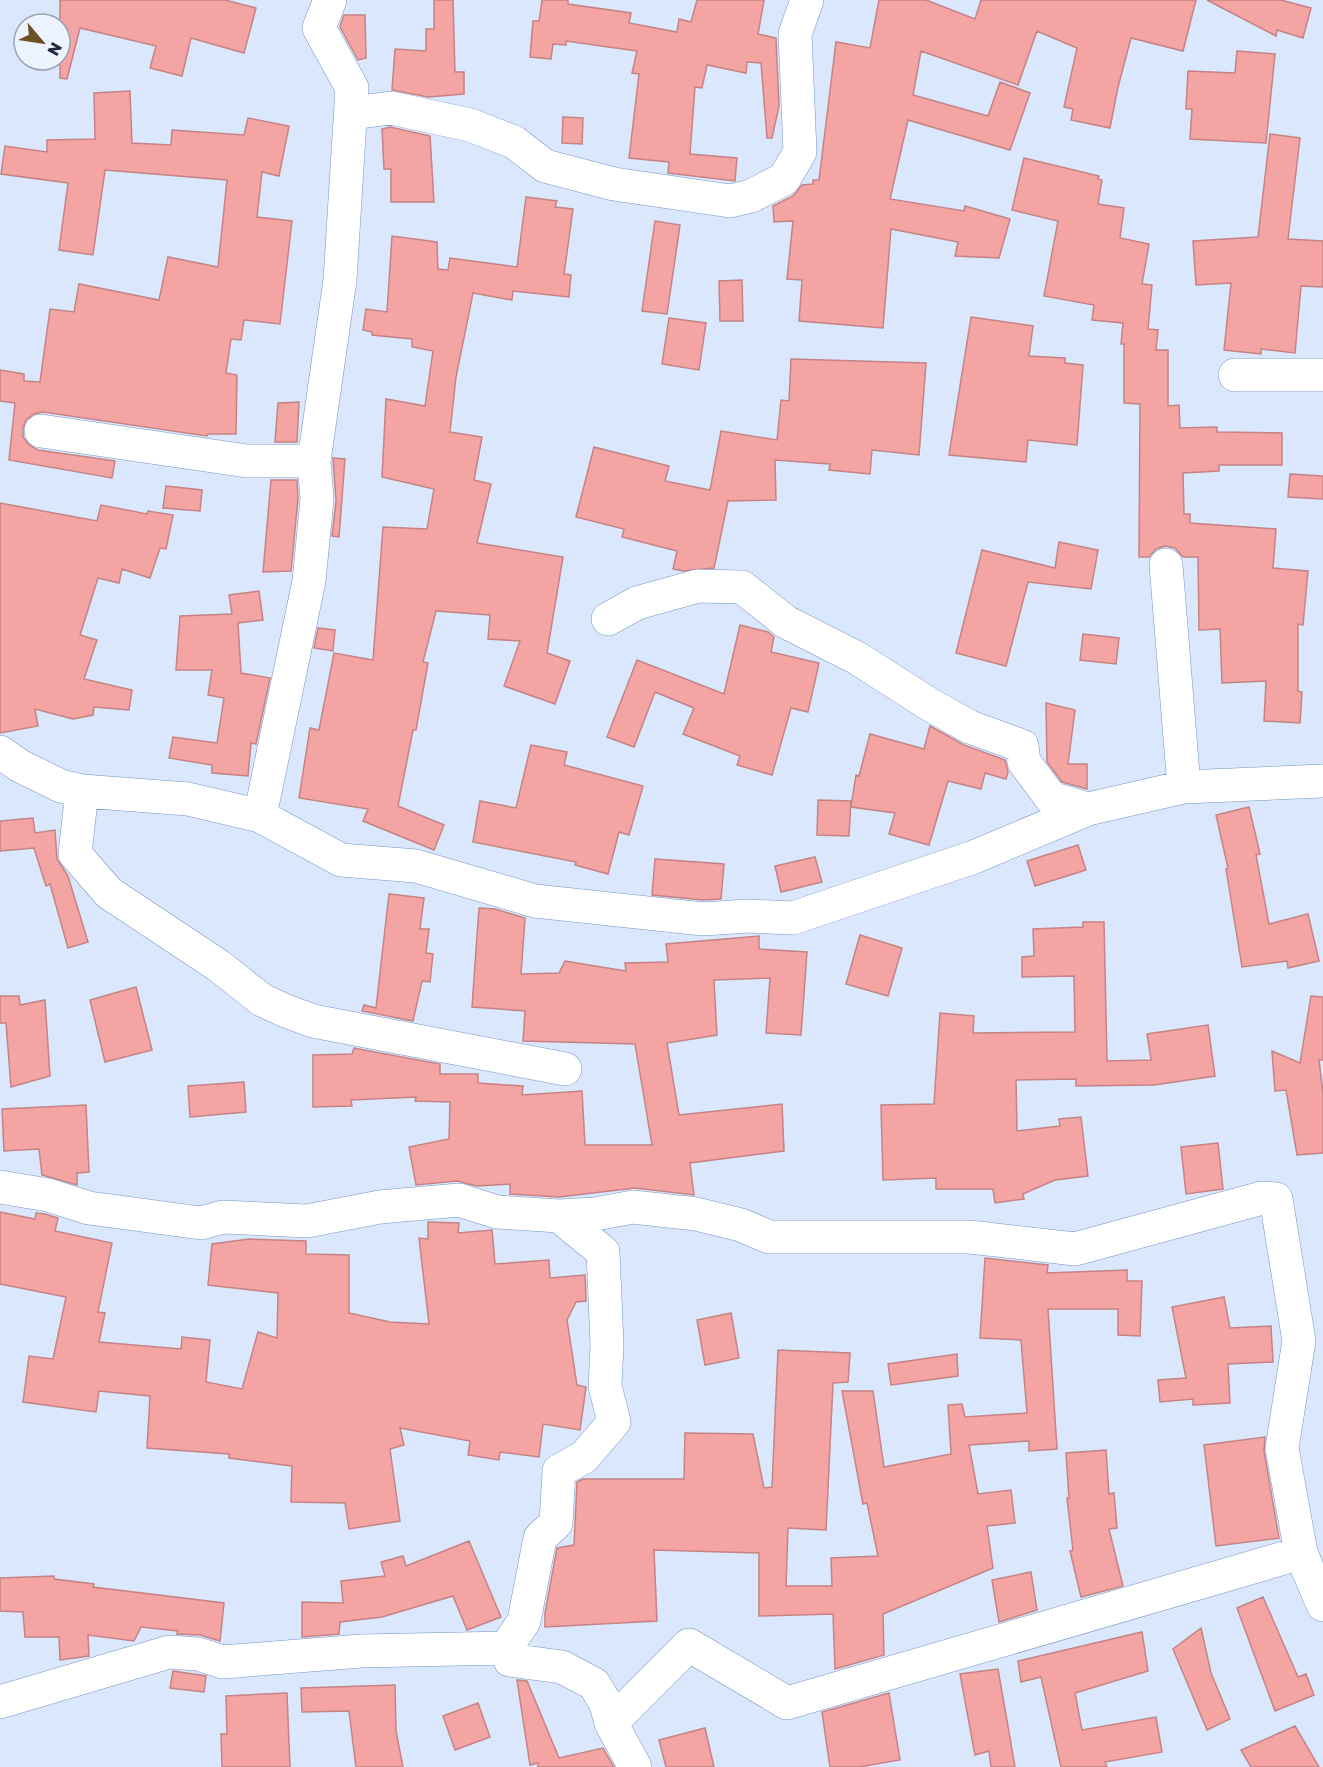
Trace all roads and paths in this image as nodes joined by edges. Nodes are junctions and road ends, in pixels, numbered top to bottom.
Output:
1 (330, 0) edge
2 (807, 0) edge
3 (352, 112) junction
4 (1235, 375) dead end
5 (1323, 375) edge
6 (41, 432) dead end
7 (314, 461) junction
8 (1166, 566) dead end
9 (608, 619) dead end
10 (0, 752) edge
11 (1323, 781) edge
12 (1184, 787) junction
13 (82, 791) junction
14 (1088, 809) junction
15 (260, 816) junction
16 (565, 1069) dead end
17 (0, 1187) edge
18 (559, 1216) junction
19 (1300, 1553) junction
20 (1323, 1605) edge
21 (506, 1648) junction
22 (0, 1702) edge
23 (611, 1724) junction
24 (635, 1767) edge

1 - 3 street
2 - 3 street
3 - 7 street
4 - 5 street
6 - 7 street
7 - 15 street
8 - 12 street
9 - 14 street
10 - 13 street
11 - 12 street
12 - 14 street
13 - 15 street
13 - 16 street
14 - 15 street
17 - 18 street
18 - 19 street
18 - 21 street
19 - 20 street
19 - 23 street
21 - 22 street
21 - 23 street
23 - 24 street

